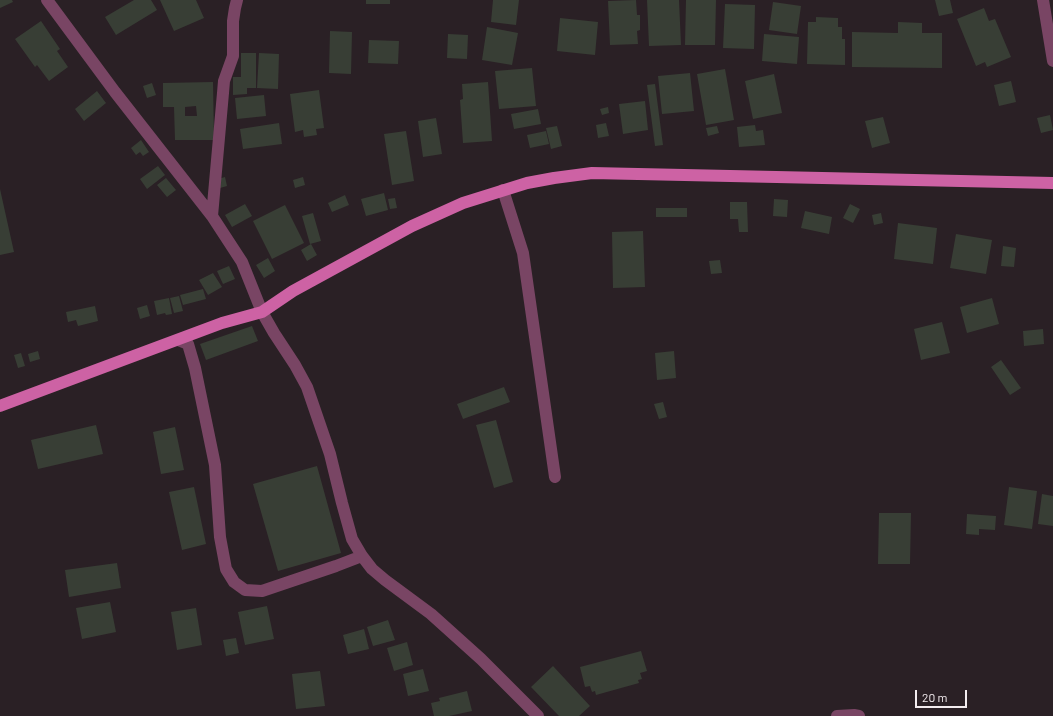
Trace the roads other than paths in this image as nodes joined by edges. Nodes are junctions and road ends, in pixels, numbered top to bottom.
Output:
1 (47, 0) edge
2 (238, 0) edge
3 (1043, 0) edge
4 (1053, 61) edge
5 (1053, 183) edge
6 (503, 190) junction
7 (212, 216) junction
8 (262, 312) junction
9 (178, 340) junction
10 (0, 406) edge
11 (555, 477) dead end
12 (362, 556) junction
13 (538, 716) edge
14 (836, 716) edge
15 (859, 716) edge

1 - 7 street
2 - 7 street
3 - 4 street
5 - 6 main road
6 - 8 main road
6 - 11 street
7 - 8 street
8 - 9 main road
8 - 12 street
9 - 10 main road
9 - 12 street
12 - 13 street
14 - 15 street

